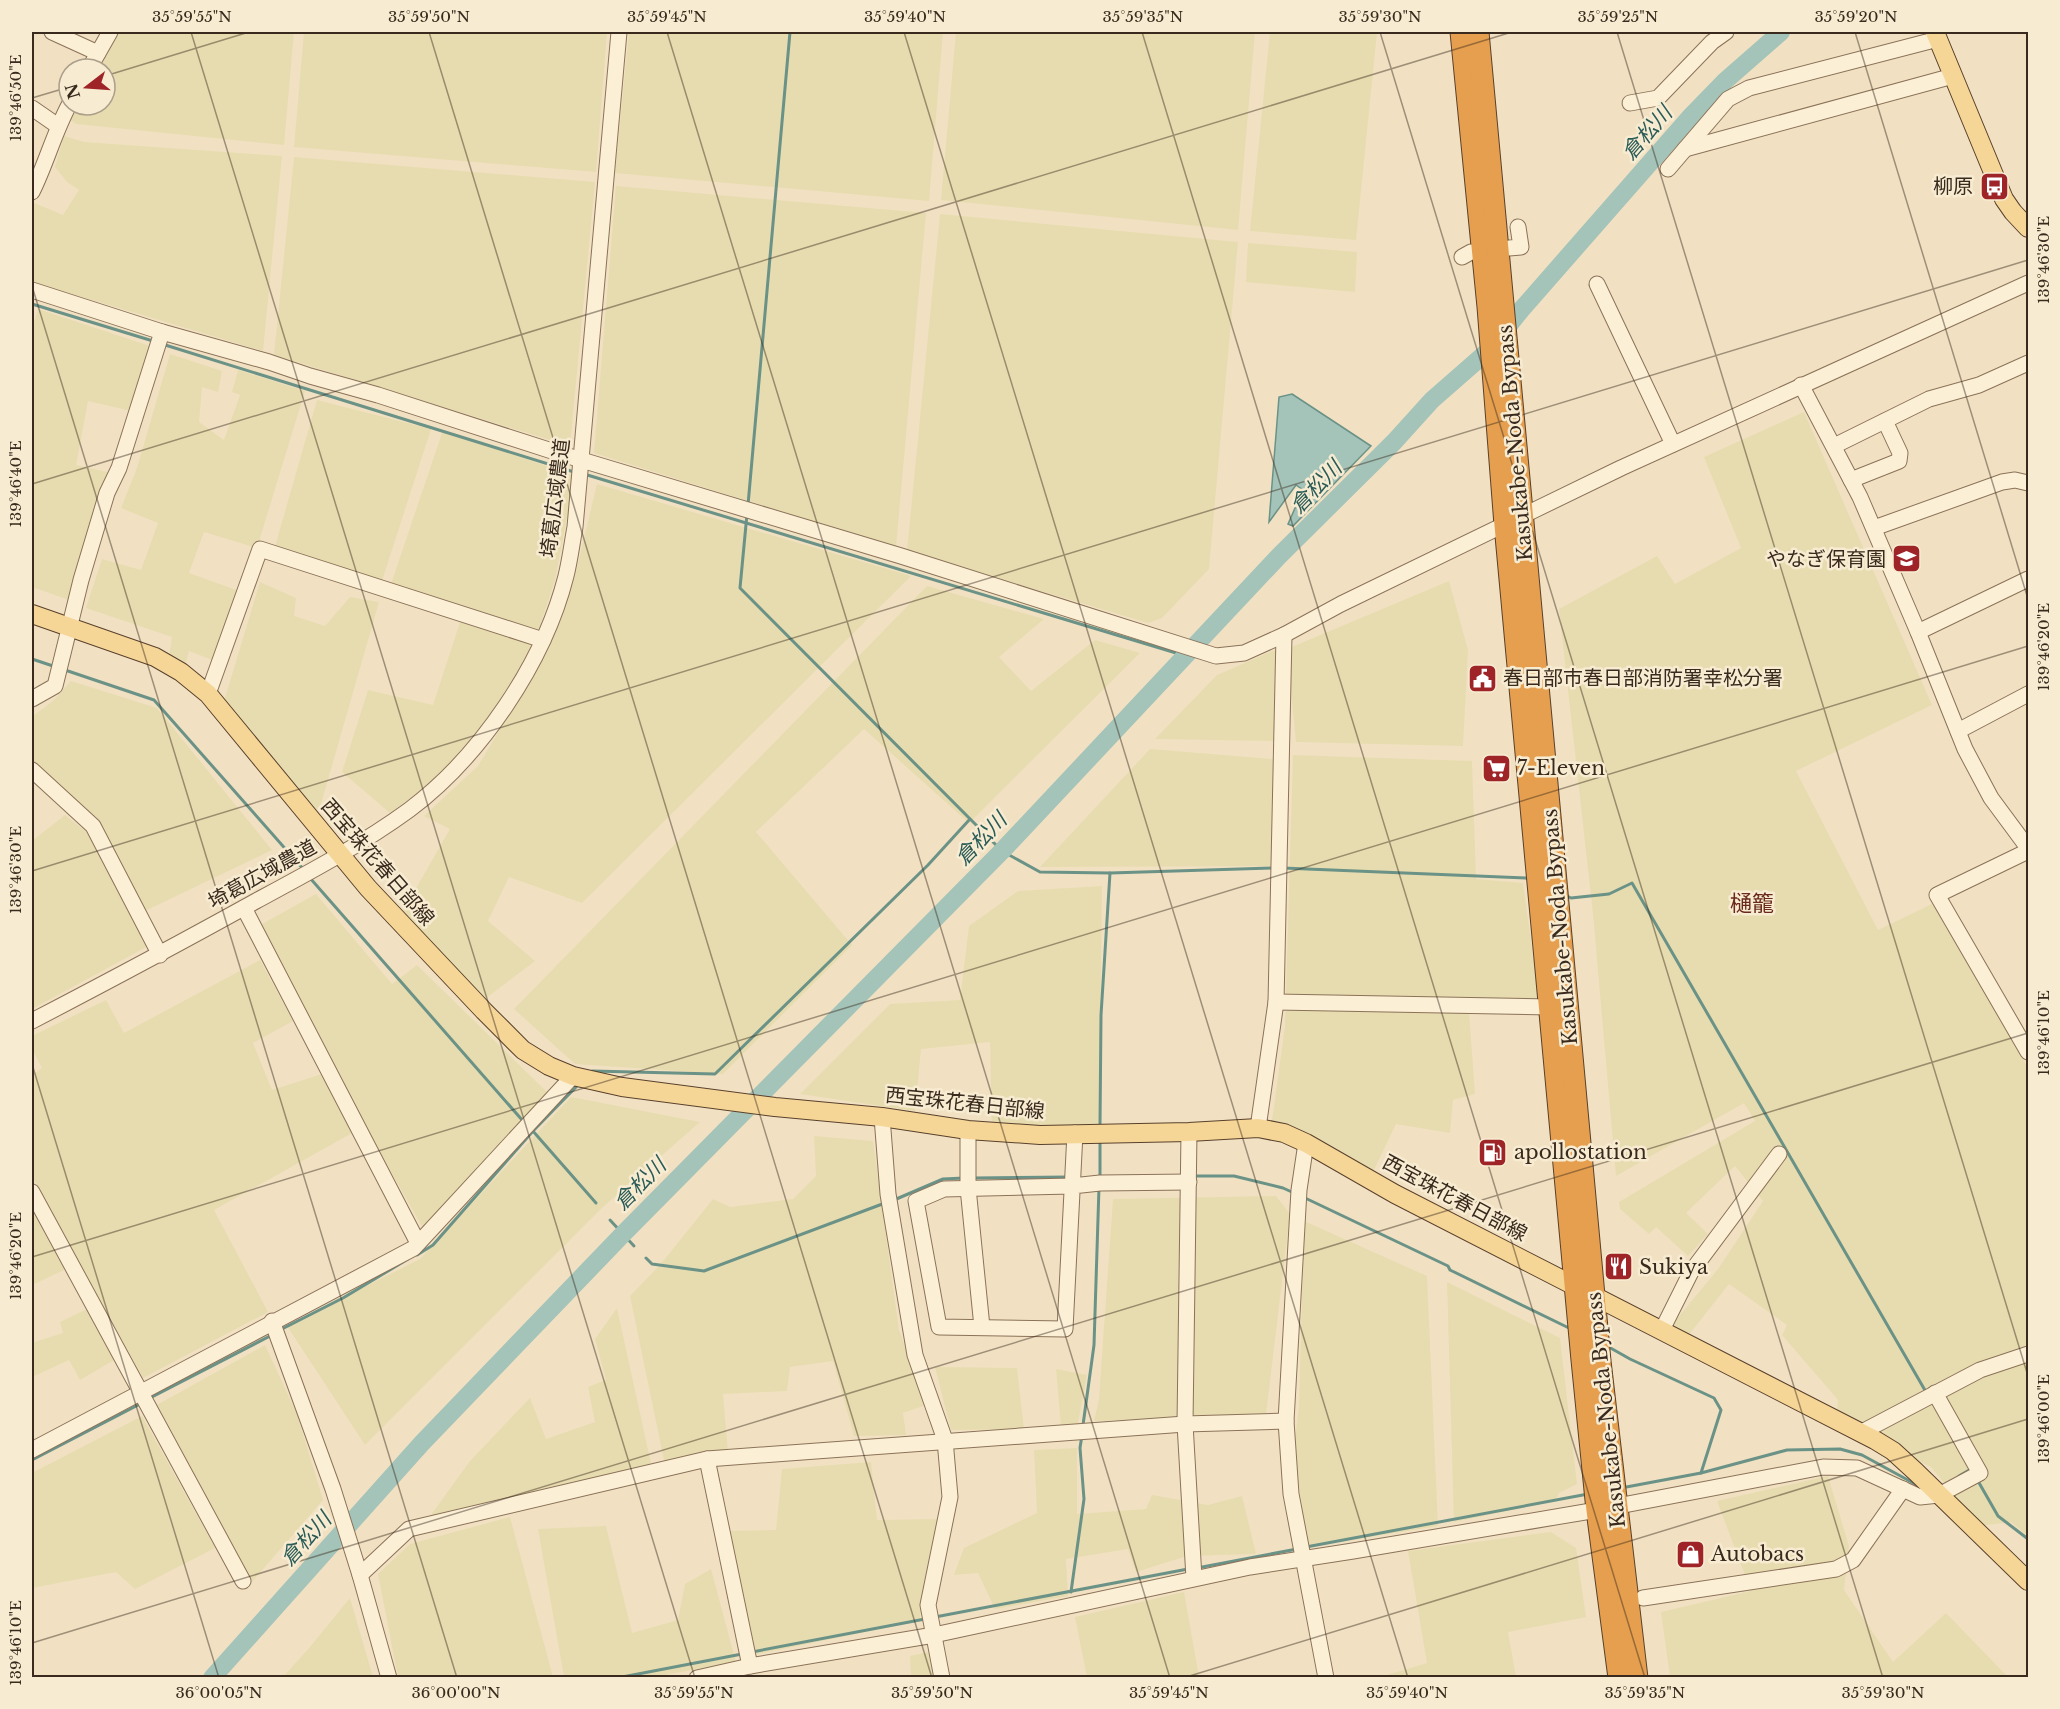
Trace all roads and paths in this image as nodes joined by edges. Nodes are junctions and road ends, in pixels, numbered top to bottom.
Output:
1 (52, 32) edge
2 (110, 32) edge
3 (619, 32) edge
4 (1461, 32) edge
5 (1478, 32) edge
6 (1726, 32) edge
7 (1936, 35) edge
8 (98, 52) junction
9 (95, 57) edge
10 (1953, 75) junction
11 (1630, 104) dead end
12 (32, 108) edge
13 (63, 117) edge
14 (58, 126) junction
15 (1684, 149) junction
16 (1668, 169) dead end
17 (32, 192) edge
18 (1518, 227) dead end
19 (2028, 228) edge
20 (1509, 248) dead end
21 (2028, 283) edge
22 (1597, 284) dead end
23 (32, 290) edge
24 (1495, 301) junction
25 (162, 332) junction
26 (2028, 363) edge
27 (1801, 385) junction
28 (1885, 421) junction
29 (1672, 444) junction
30 (1834, 446) junction
31 (582, 460) junction
32 (1851, 480) junction
33 (2028, 483) edge
34 (1514, 521) junction
35 (1874, 528) junction
36 (2028, 579) edge
37 (32, 614) edge
38 (69, 627) junction
39 (1918, 632) junction
40 (1284, 635) junction
41 (543, 640) junction
42 (208, 694) junction
43 (2028, 694) edge
44 (32, 699) edge
45 (1958, 731) junction
46 (32, 770) edge
47 (2028, 850) edge
48 (340, 855) junction
49 (244, 908) junction
50 (159, 955) junction
51 (1276, 1002) junction
52 (1550, 1007) junction
53 (32, 1021) edge
54 (2028, 1052) edge
55 (573, 1077) junction
56 (882, 1117) junction
57 (1258, 1128) junction
58 (968, 1130) junction
59 (1189, 1132) junction
60 (1075, 1133) junction
61 (1306, 1143) junction
62 (1779, 1154) dead end
63 (1189, 1182) junction
64 (1072, 1186) junction
65 (968, 1188) junction
66 (32, 1192) edge
67 (418, 1243) junction
68 (1585, 1291) junction
69 (981, 1328) junction
70 (275, 1329) junction
71 (1662, 1330) junction
72 (2028, 1354) edge
73 (1935, 1393) junction
74 (140, 1394) junction
75 (1286, 1421) junction
76 (1185, 1424) junction
77 (1862, 1432) junction
78 (945, 1440) junction
79 (32, 1450) edge
80 (707, 1459) junction
81 (1903, 1489) junction
82 (1933, 1489) junction
83 (1606, 1508) junction
84 (1304, 1559) junction
85 (360, 1575) junction
86 (1194, 1578) junction
87 (243, 1581) dead end
88 (2028, 1581) edge
89 (1643, 1598) dead end
90 (932, 1624) junction
91 (748, 1657) junction
92 (389, 1677) edge
93 (697, 1677) edge
94 (942, 1677) edge
95 (1326, 1677) edge
96 (1619, 1677) edge
97 (1637, 1677) edge

1 - 8 street
2 - 8 street
3 - 31 street, 埼葛広域農道
4 - 24 highway, Kasukabe-Noda Bypass
5 - 24 highway, Kasukabe-Noda Bypass
6 - 11 street
7 - 10 main road
7 - 15 street
8 - 9 street
10 - 15 street
10 - 19 main road
12 - 14 street
13 - 14 street
14 - 17 street
15 - 16 street
18 - 20 street
21 - 27 street
22 - 29 street
23 - 25 street
24 - 34 highway, Kasukabe-Noda Bypass
25 - 31 street
25 - 38 street
26 - 28 street
27 - 29 street
27 - 30 street
28 - 30 street
28 - 32 street
29 - 34 street
30 - 32 street
31 - 40 street
31 - 41 street, 埼葛広域農道
32 - 35 street
33 - 35 street
34 - 40 street
34 - 52 highway, Kasukabe-Noda Bypass
34 - 68 highway, Kasukabe-Noda Bypass
35 - 39 street
36 - 39 street
37 - 38 main road, 西宝珠花春日部線
38 - 42 main road, 西宝珠花春日部線
38 - 44 street
39 - 45 street
40 - 51 street
41 - 42 street
41 - 48 street, 埼葛広域農道
42 - 48 main road, 西宝珠花春日部線
43 - 45 street
45 - 47 street
46 - 50 street
47 - 54 street
48 - 49 street, 埼葛広域農道
48 - 55 main road, 西宝珠花春日部線
49 - 50 street, 埼葛広域農道
49 - 67 street
50 - 53 street, 埼葛広域農道
51 - 52 street
51 - 57 street
52 - 68 highway, Kasukabe-Noda Bypass
55 - 56 main road, 西宝珠花春日部線
55 - 67 street
56 - 58 main road, 西宝珠花春日部線
56 - 78 street
57 - 59 main road, 西宝珠花春日部線
57 - 61 main road, 西宝珠花春日部線
58 - 60 main road, 西宝珠花春日部線
58 - 65 street
59 - 60 main road, 西宝珠花春日部線
59 - 63 street
60 - 64 street
61 - 68 main road, 西宝珠花春日部線
61 - 75 street
62 - 71 street
63 - 64 street
63 - 76 street
64 - 65 street
64 - 69 street
65 - 69 street
65 - 69 street
66 - 74 street
67 - 70 street
68 - 71 main road, 西宝珠花春日部線
68 - 83 highway, Kasukabe-Noda Bypass
70 - 74 street
70 - 85 street
71 - 77 main road, 西宝珠花春日部線
72 - 73 street
73 - 77 street
73 - 82 street
74 - 79 street
74 - 87 street
75 - 76 street
75 - 84 street
76 - 78 street
76 - 86 street
77 - 82 main road, 西宝珠花春日部線
78 - 80 street
78 - 90 street
80 - 85 street
80 - 91 street
81 - 82 street
81 - 83 street
81 - 89 street
82 - 88 main road, 西宝珠花春日部線
83 - 84 street
83 - 96 highway, Kasukabe-Noda Bypass
83 - 97 highway, Kasukabe-Noda Bypass
84 - 86 street
84 - 95 street
85 - 92 street
86 - 90 street
90 - 91 street
90 - 94 street
91 - 93 street

